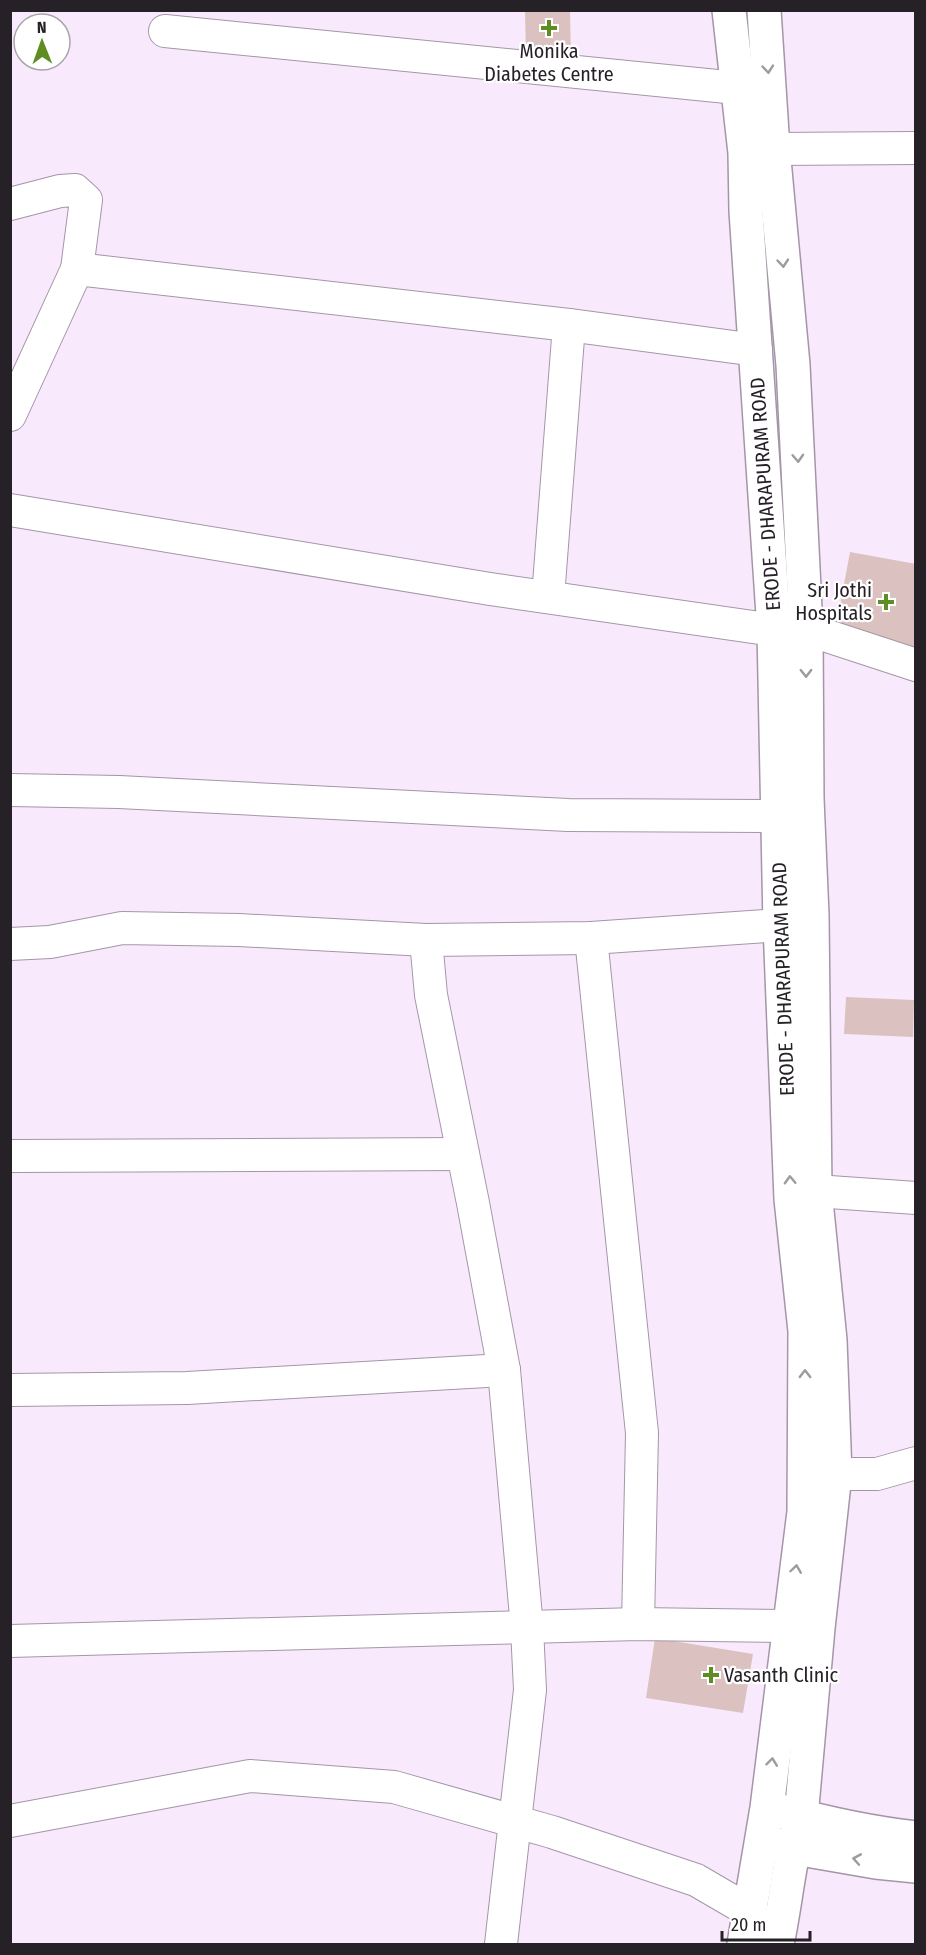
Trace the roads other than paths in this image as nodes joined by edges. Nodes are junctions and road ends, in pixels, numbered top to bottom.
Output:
1 (729, 10) edge
2 (764, 10) edge
3 (165, 31) dead end
4 (737, 88) junction
5 (915, 148) edge
6 (773, 149) junction
7 (10, 204) edge
8 (77, 268) junction
9 (569, 325) junction
10 (756, 350) junction
11 (10, 415) edge
12 (10, 510) edge
13 (548, 597) junction
14 (806, 629) junction
15 (774, 630) junction
16 (915, 665) edge
17 (10, 790) edge
18 (777, 816) junction
19 (780, 925) junction
20 (591, 938) junction
21 (426, 940) junction
22 (10, 944) edge
23 (463, 1154) junction
24 (10, 1156) edge
25 (815, 1191) junction
26 (915, 1198) edge
27 (504, 1370) junction
28 (10, 1390) edge
29 (915, 1463) edge
30 (835, 1474) junction
31 (638, 1624) junction
32 (803, 1627) junction
33 (527, 1628) junction
34 (10, 1641) edge
35 (767, 1808) junction
36 (10, 1821) edge
37 (515, 1821) junction
38 (796, 1832) junction
39 (915, 1838) edge
40 (760, 1842) junction
41 (915, 1866) edge
42 (751, 1911) junction
43 (501, 1944) edge
44 (744, 1944) edge
45 (777, 1944) edge

1 - 4 main road, ERODE - DHARAPURAM ROAD
2 -> 6 main road, ERODE - DHARAPURAM ROAD
3 - 4 street
4 - 10 main road, ERODE - DHARAPURAM ROAD
5 - 6 street
6 -> 14 main road, ERODE - DHARAPURAM ROAD
7 - 8 street
8 - 9 street
8 - 11 street
9 - 10 street
9 - 13 street
10 - 15 main road, ERODE - DHARAPURAM ROAD
12 - 13 street
13 - 15 street
14 - 16 street
14 -> 25 main road, ERODE - DHARAPURAM ROAD
15 - 18 main road, ERODE - DHARAPURAM ROAD
17 - 18 street
18 - 19 main road, ERODE - DHARAPURAM ROAD
19 - 20 street
32 -> 19 main road, ERODE - DHARAPURAM ROAD
20 - 21 street
20 - 31 street
21 - 22 street
21 - 23 street
23 - 24 street
23 - 27 street
25 - 26 street
25 - 30 main road, ERODE - DHARAPURAM ROAD
27 - 28 street
27 - 33 street
29 - 30 street
30 - 32 main road, ERODE - DHARAPURAM ROAD
31 - 32 street
31 - 33 street
35 -> 32 main road, ERODE - DHARAPURAM ROAD
32 - 38 main road, ERODE - DHARAPURAM ROAD
33 - 34 street
33 - 37 street
35 - 38 main road
35 - 40 main road, ERODE - DHARAPURAM ROAD
36 - 37 street
37 - 42 street
37 - 43 street
38 - 39 main road
38 - 40 main road
41 -> 38 main road
38 - 45 main road, ERODE - DHARAPURAM ROAD
40 - 42 main road, ERODE - DHARAPURAM ROAD
42 - 44 main road, ERODE - DHARAPURAM ROAD

